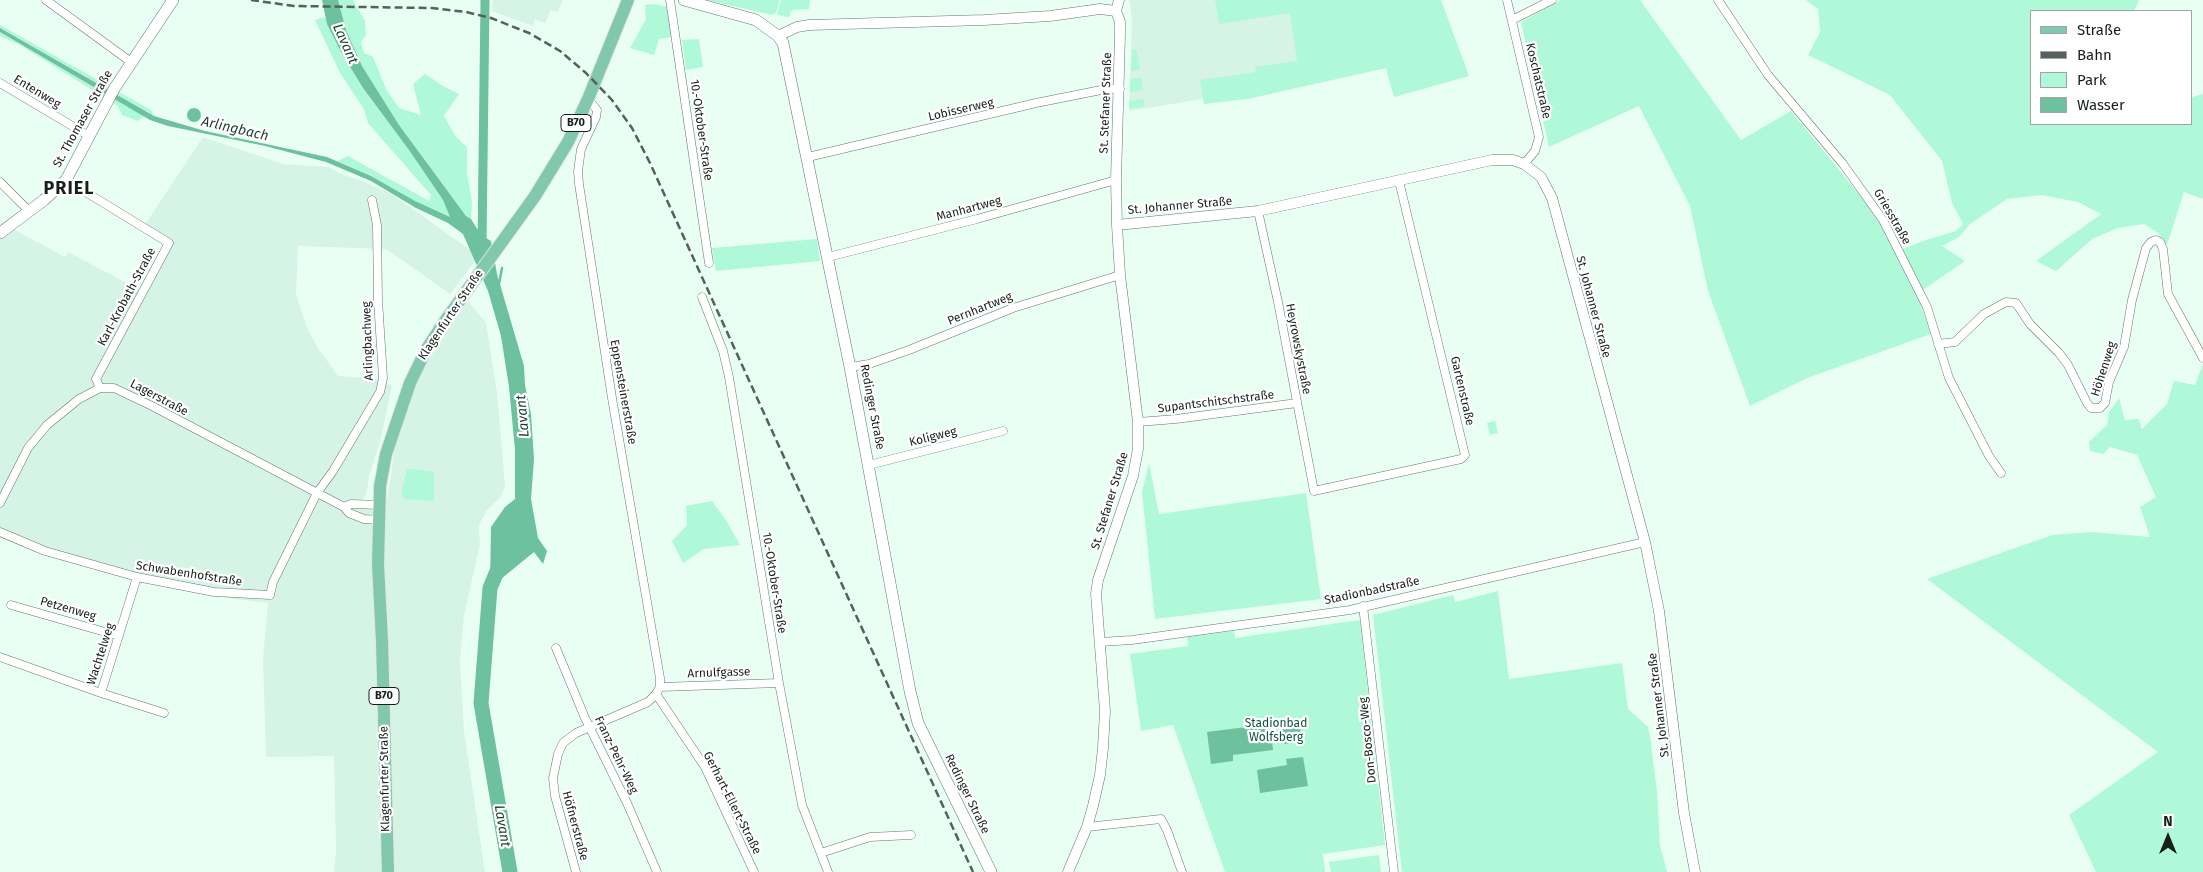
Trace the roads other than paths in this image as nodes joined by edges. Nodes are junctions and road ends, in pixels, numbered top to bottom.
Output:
1 (46, 0) edge
2 (172, 0) edge
3 (628, 0) edge
4 (670, 0) edge
5 (684, 0) edge
6 (1119, 0) edge
7 (1507, 0) edge
8 (1552, 0) edge
9 (1718, 0) edge
10 (1116, 11) junction
11 (1512, 20) junction
12 (778, 36) junction
13 (131, 62) junction
14 (0, 83) edge
15 (1120, 89) junction
16 (588, 99) junction
17 (89, 136) junction
18 (808, 157) junction
19 (1524, 164) junction
20 (66, 180) junction
21 (1116, 180) junction
22 (1399, 181) junction
23 (0, 182) edge
24 (372, 200) dead end
25 (29, 211) junction
26 (1258, 211) junction
27 (1117, 225) junction
28 (0, 233) edge
29 (828, 258) junction
30 (709, 263) dead end
31 (1120, 275) junction
32 (702, 297) dead end
33 (1938, 344) junction
34 (2203, 358) edge
35 (850, 367) junction
36 (100, 388) junction
37 (1297, 403) junction
38 (1138, 422) junction
39 (1003, 431) dead end
40 (869, 465) junction
41 (2001, 473) dead end
42 (1314, 491) joint
43 (317, 493) junction
44 (0, 503) edge
45 (379, 505) junction
46 (344, 507) junction
47 (379, 520) junction
48 (0, 532) edge
49 (1645, 542) junction
50 (137, 578) junction
51 (11, 605) dead end
52 (1363, 606) junction
53 (119, 636) junction
54 (1100, 642) junction
55 (556, 648) dead end
56 (0, 657) edge
57 (778, 683) junction
58 (658, 691) junction
59 (101, 693) junction
60 (164, 713) dead end
61 (591, 728) junction
62 (1087, 827) junction
63 (911, 835) dead end
64 (821, 853) junction
65 (388, 872) edge
66 (576, 872) edge
67 (657, 872) edge
68 (754, 872) edge
69 (828, 872) edge
70 (990, 872) edge
71 (1068, 872) edge
72 (1182, 872) edge
73 (1394, 872) edge
74 (1695, 872) edge

1 - 13 street
2 - 13 main road, St. Thomaser Straße
3 - 16 main road, Klagenfurter Straße / B70
4 - 30 street, 10.-Oktober-Straße
5 - 12 main road
6 - 10 street
7 - 11 street, Koschatstraße
8 - 11 street
9 - 33 street, Griesstraße
10 - 12 street
10 - 15 street, St. Stefaner Straße
11 - 19 street, Koschatstraße
12 - 18 main road, Redinger Straße
13 - 17 main road, St. Thomaser Straße
14 - 17 street, Entenweg
15 - 18 street, Lobisserweg
15 - 21 street, St. Stefaner Straße
16 - 45 main road, Klagenfurter Straße / B70
16 - 58 street, Eppensteinerstraße
17 - 20 main road, St. Thomaser Straße
18 - 29 main road, Redinger Straße
19 - 22 street, St. Johanner Straße
19 - 49 street, St. Johanner Straße
20 - 25 main road, St. Thomaser Straße
20 - 36 street, Karl-Krobath-Straße
21 - 27 street, St. Stefaner Straße
21 - 29 street, Manhartweg
22 - 26 street, St. Johanner Straße
22 - 42 street, Gartenstraße
23 - 25 street
24 - 43 street, Arlingbachweg
25 - 28 main road, St. Thomaser Straße
26 - 27 street, St. Johanner Straße
26 - 37 street, Heyrowskystraße
27 - 31 street, St. Stefaner Straße
29 - 35 main road, Redinger Straße
31 - 35 street, Pernhartweg
31 - 38 street, St. Stefaner Straße
32 - 57 street, 10.-Oktober-Straße
33 - 34 street, Höhenweg
33 - 41 street, Griesstraße
35 - 40 main road, Redinger Straße
36 - 43 street, Lagerstraße
36 - 44 street
37 - 38 street, Supantschitschstraße
37 - 42 street, Heyrowskystraße
38 - 54 street, St. Stefaner Straße
39 - 40 street, Koligweg
40 - 70 main road, Redinger Straße
43 - 46 street, Lagerstraße
43 - 50 street, Schwabenhofstraße
45 - 46 street
45 - 47 main road, Klagenfurter Straße / B70
46 - 47 street, Lagerstraße
47 - 65 main road, Klagenfurter Straße / B70
48 - 50 street, Schwabenhofstraße
49 - 52 street, Stadionbadstraße
49 - 74 street, St. Johanner Straße
50 - 53 street, Wachtelweg
51 - 53 street, Petzenweg
52 - 54 street, Stadionbadstraße
52 - 73 street, Don-Bosco-Weg
53 - 59 street, Wachtelweg
54 - 62 street, St. Stefaner Straße
55 - 61 street, Franz-Pehr-Weg
56 - 59 street, Wachtelweg
57 - 58 street, Arnulfgasse
57 - 64 street, 10.-Oktober-Straße
58 - 61 street, Höfnerstraße
58 - 68 street, Gerhart-Ellert-Straße
59 - 60 street
61 - 66 street, Höfnerstraße
61 - 67 street, Franz-Pehr-Weg
62 - 71 street, St. Stefaner Straße
62 - 72 street
63 - 64 street
64 - 69 street, 10.-Oktober-Straße

